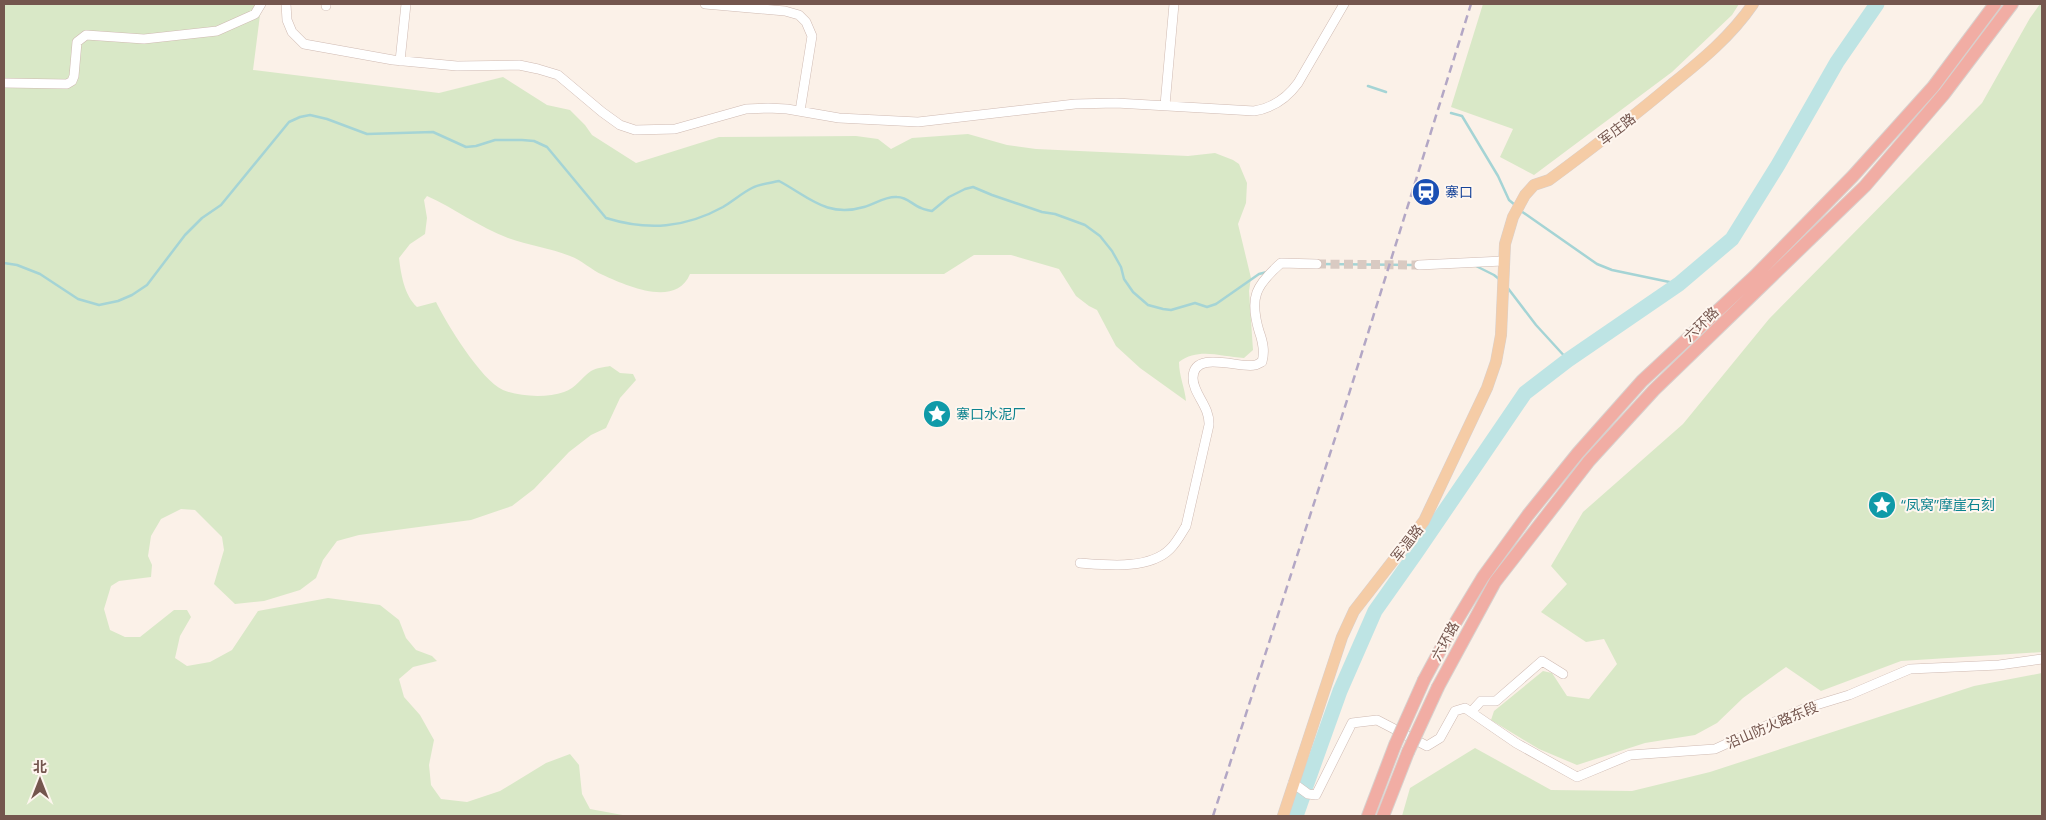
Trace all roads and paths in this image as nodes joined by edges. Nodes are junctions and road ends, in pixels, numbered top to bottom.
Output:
1 (261, 4) edge
2 (286, 4) edge
3 (406, 4) edge
4 (705, 4) edge
5 (1174, 4) edge
6 (1344, 4) edge
7 (1753, 4) edge
8 (1995, 4) edge
9 (2012, 4) edge
10 (400, 61) junction
11 (4, 83) edge
12 (1166, 106) junction
13 (800, 111) junction
14 (1503, 262) junction
15 (1317, 264) tunnel mouth
16 (1419, 265) tunnel mouth
17 (1080, 563) dead end
18 (2042, 659) edge
19 (1563, 674) dead end
20 (1471, 712) junction
21 (1293, 783) junction
22 (1283, 816) edge
23 (1368, 816) edge
24 (1382, 816) edge

1 - 11 street
2 - 10 street
3 - 10 street
4 - 13 street
5 - 12 street
6 - 12 street
7 - 14 main road, 军庄路
8 - 23 highway, 六环路, bridge
9 - 24 highway, 六环路, bridge
10 - 13 street
12 - 13 street
14 - 16 street
14 - 21 main road, 军温路
15 - 17 street
18 - 20 street, 沿山防火路东段
19 - 20 street
20 - 21 street
21 - 22 main road, 军温路

